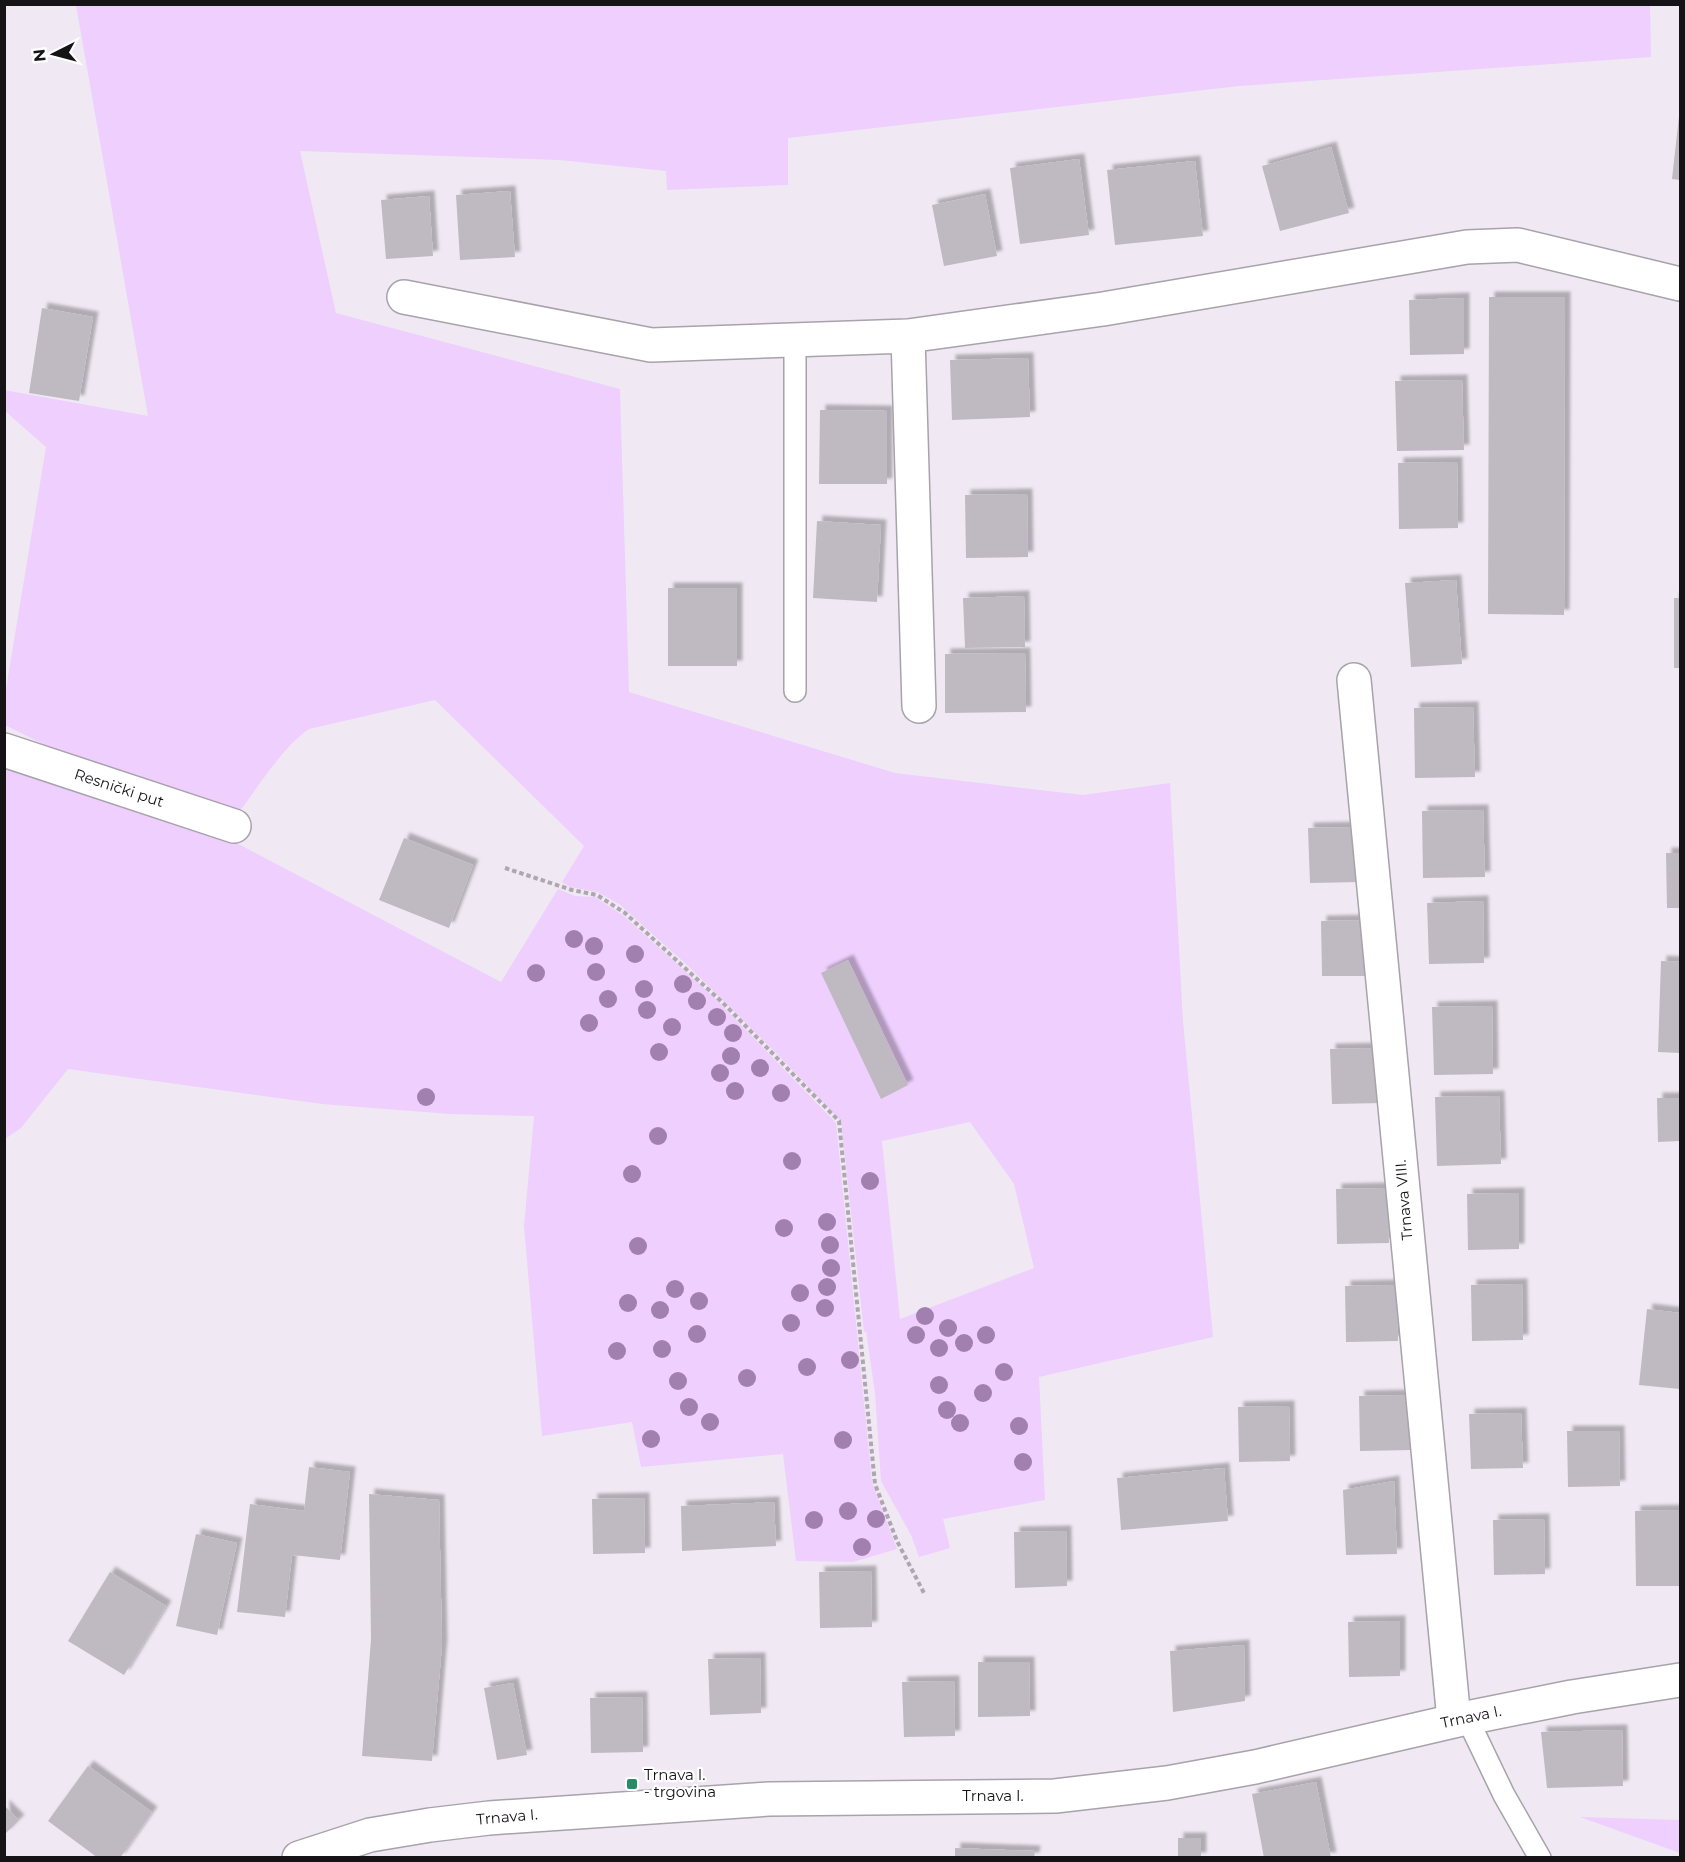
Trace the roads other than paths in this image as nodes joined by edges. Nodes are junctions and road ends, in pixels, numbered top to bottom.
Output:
1 (1680, 284) edge
2 (404, 297) dead end
3 (908, 336) junction
4 (795, 340) junction
5 (1354, 680) dead end
6 (795, 691) dead end
7 (919, 706) dead end
8 (4, 750) edge
9 (234, 826) dead end
10 (1680, 1680) edge
11 (1460, 1719) junction
12 (299, 1857) edge
13 (1540, 1857) edge

1 - 3 street
2 - 4 street
3 - 4 street
3 - 7 street
4 - 6 lane
5 - 11 street, Trnava VIII.
8 - 9 street, Resnički put
10 - 11 street, Trnava I.
11 - 12 street, Trnava I.
11 - 13 lane

